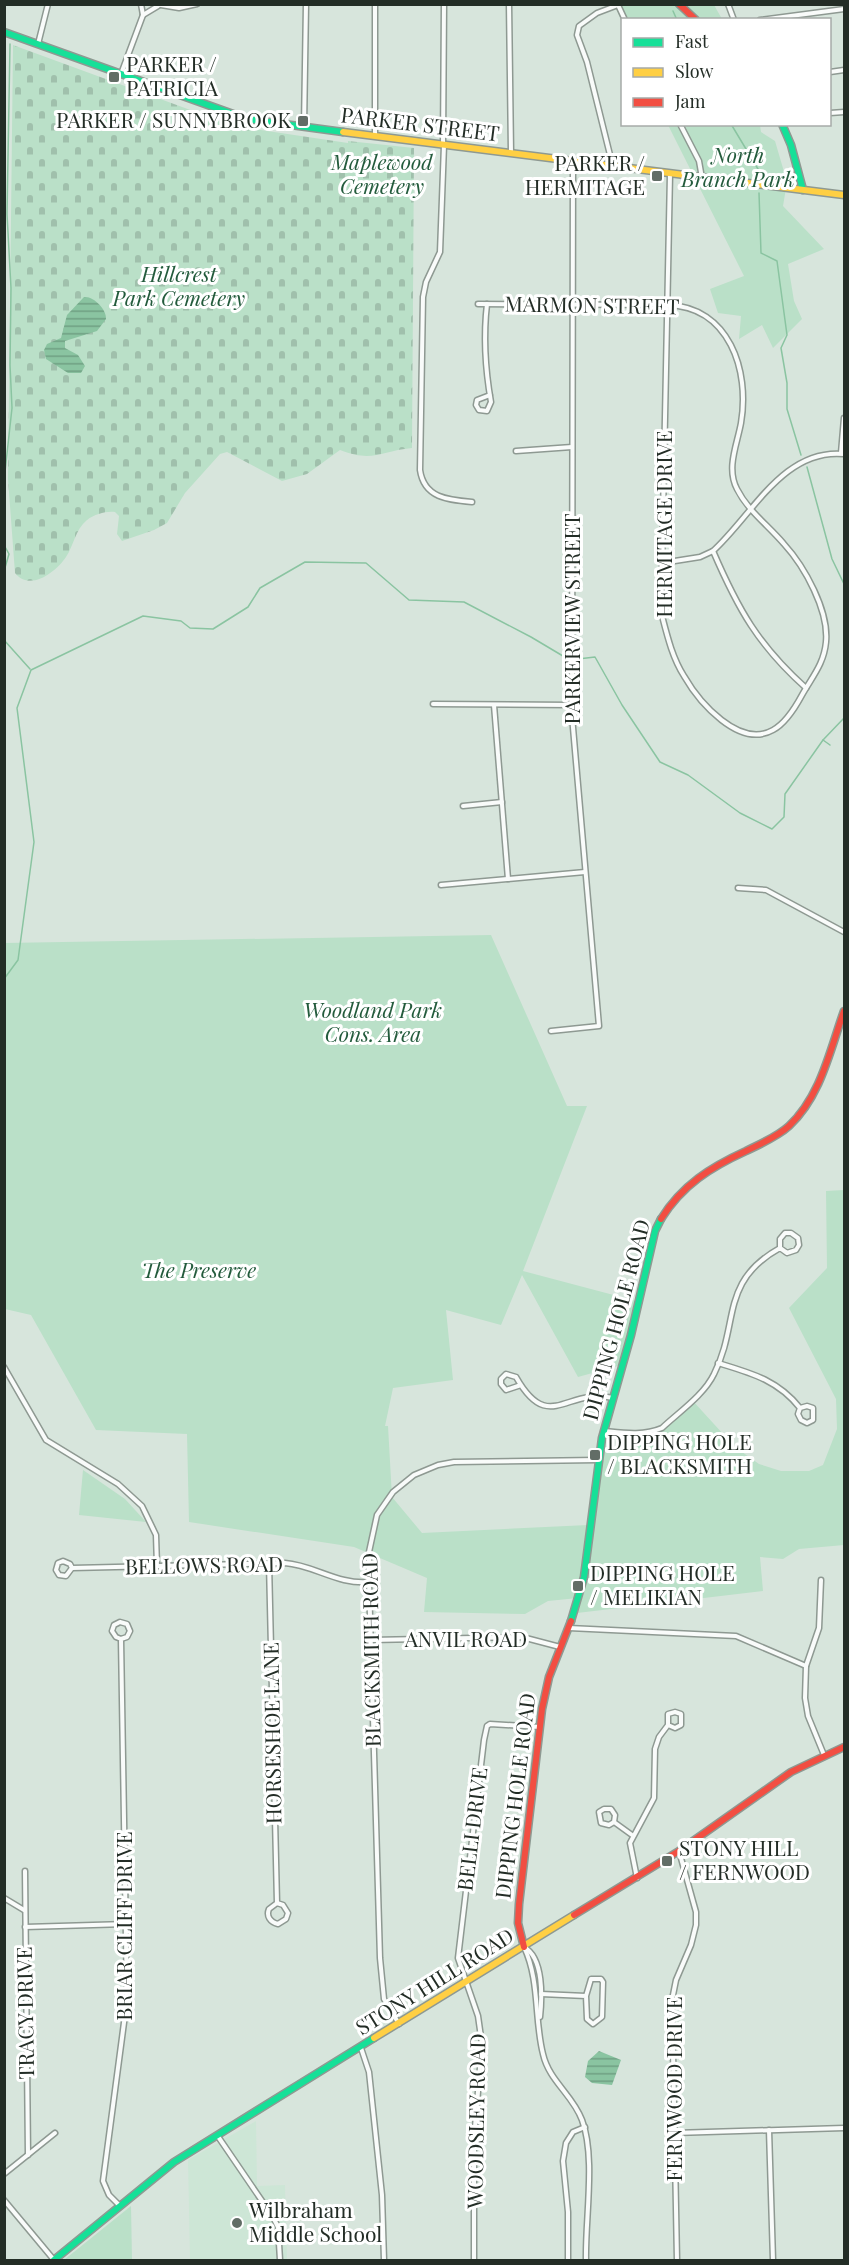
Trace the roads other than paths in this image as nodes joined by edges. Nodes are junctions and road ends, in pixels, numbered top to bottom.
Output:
1 (48, 4) edge
2 (141, 4) edge
3 (196, 4) edge
4 (306, 4) edge
5 (375, 4) edge
6 (444, 4) edge
7 (509, 4) edge
8 (679, 4) edge
9 (728, 4) edge
10 (157, 5) edge
11 (617, 5) edge
12 (844, 9) edge
13 (143, 15) junction
14 (694, 18) edge
15 (734, 18) edge
16 (775, 18) edge
17 (4, 32) edge
18 (39, 44) junction
19 (121, 74) junction
20 (681, 126) edge
21 (783, 126) edge
22 (304, 127) junction
23 (375, 136) junction
24 (443, 144) junction
25 (511, 153) junction
26 (573, 162) junction
27 (613, 167) junction
28 (670, 174) junction
29 (702, 178) junction
30 (803, 190) junction
31 (844, 195) edge
32 (478, 304) dead end
33 (487, 304) junction
34 (572, 305) junction
35 (668, 305) junction
36 (490, 395) junction
37 (844, 418) edge
38 (572, 447) junction
39 (516, 451) dead end
40 (843, 453) edge
41 (472, 502) dead end
42 (751, 511) junction
43 (713, 551) junction
44 (662, 563) junction
45 (806, 688) junction
46 (433, 705) dead end
47 (494, 705) junction
48 (572, 705) junction
49 (502, 802) junction
50 (463, 806) dead end
51 (585, 872) junction
52 (508, 879) junction
53 (441, 885) dead end
54 (738, 888) dead end
55 (844, 932) edge
56 (844, 1011) edge
57 (843, 1020) edge
58 (550, 1031) dead end
59 (780, 1248) junction
60 (718, 1364) junction
61 (4, 1367) edge
62 (521, 1385) junction
63 (613, 1398) junction
64 (800, 1408) junction
65 (604, 1431) junction
66 (598, 1460) junction
67 (269, 1563) junction
68 (158, 1566) junction
69 (72, 1568) junction
70 (821, 1580) dead end
71 (369, 1582) junction
72 (568, 1628) junction
73 (121, 1639) junction
74 (371, 1640) junction
75 (560, 1647) junction
76 (806, 1666) junction
77 (668, 1725) junction
78 (540, 1727) junction
79 (844, 1748) edge
80 (824, 1755) junction
81 (614, 1822) junction
82 (632, 1835) junction
83 (680, 1851) junction
84 (25, 1871) dead end
85 (637, 1878) junction
86 (4, 1898) edge
87 (277, 1903) junction
88 (25, 1910) junction
89 (127, 1924) junction
90 (25, 1927) junction
91 (524, 1947) junction
92 (465, 1984) junction
93 (541, 1994) junction
94 (586, 1996) junction
95 (539, 2024) junction
96 (399, 2025) junction
97 (361, 2048) junction
98 (585, 2127) junction
99 (844, 2128) edge
100 (769, 2130) junction
101 (55, 2133) dead end
102 (674, 2133) junction
103 (217, 2135) junction
104 (28, 2155) junction
105 (4, 2174) edge
106 (4, 2200) edge
107 (120, 2206) junction
108 (54, 2260) edge
109 (280, 2260) edge
110 (384, 2260) edge
111 (474, 2260) edge
112 (568, 2260) edge
113 (586, 2260) edge
114 (677, 2260) edge
115 (773, 2260) edge

1 - 18 street
2 - 13 street
3 - 10 street
4 - 22 street
5 - 23 street
6 - 24 street
7 - 25 street
8 - 14 main road
9 - 15 street
10 - 13 street
11 - 27 street
12 - 16 street
13 - 19 street
17 - 18 main road, PARKER STREET
18 - 19 main road, PARKER STREET
19 - 22 main road, PARKER STREET
20 - 29 street
21 - 30 main road
22 - 23 main road, PARKER STREET
23 - 24 main road, PARKER STREET
24 - 25 main road, PARKER STREET
24 - 41 street
25 - 26 main road, PARKER STREET
26 - 27 main road, PARKER STREET
26 - 34 street, PARKERVIEW STREET
27 - 28 main road, PARKER STREET
28 - 29 main road, PARKER STREET
28 - 35 street, HERMITAGE DRIVE
29 - 30 main road, PARKER STREET
30 - 31 main road, PARKER STREET
32 - 33 street, MARMON STREET
33 - 34 street, MARMON STREET
33 - 36 street
34 - 35 street, MARMON STREET
34 - 38 street, PARKERVIEW STREET
35 - 42 street, MARMON STREET
35 - 44 street, HERMITAGE DRIVE
36 - 36 street
37 - 40 street
38 - 39 street
38 - 48 street, PARKERVIEW STREET
40 - 42 street
42 - 43 street
42 - 45 street, HERMITAGE DRIVE
43 - 44 street
43 - 45 street
44 - 45 street, HERMITAGE DRIVE
46 - 47 street
47 - 48 street
47 - 49 street
48 - 51 street, PARKERVIEW STREET
49 - 50 street
49 - 52 street
51 - 52 street
51 - 58 street, PARKERVIEW STREET
52 - 53 street
54 - 55 street
56 - 57 main road, DIPPING HOLE ROAD
57 - 63 main road, DIPPING HOLE ROAD
59 - 59 street
59 - 60 street
60 - 64 street
60 - 65 street
61 - 68 street
62 - 62 street
62 - 63 street
63 - 65 main road, DIPPING HOLE ROAD
64 - 64 street
65 - 66 main road, DIPPING HOLE ROAD
66 - 71 street, BLACKSMITH ROAD
66 - 72 main road, DIPPING HOLE ROAD
67 - 68 street, BELLOWS ROAD
67 - 71 street, BELLOWS ROAD
67 - 87 street, HORSESHOE LANE
68 - 69 street, BELLOWS ROAD
69 - 69 street, BELLOWS ROAD
70 - 76 street
71 - 74 street, BLACKSMITH ROAD
72 - 75 main road, DIPPING HOLE ROAD
72 - 76 street
73 - 73 street, BRIAR CLIFF DRIVE
73 - 89 street, BRIAR CLIFF DRIVE
74 - 75 street, ANVIL ROAD
74 - 96 street, BLACKSMITH ROAD
75 - 78 main road, DIPPING HOLE ROAD
76 - 80 street
77 - 77 street
77 - 82 street
78 - 91 main road, DIPPING HOLE ROAD
78 - 92 street, BELLI DRIVE
79 - 80 main road, STONY HILL ROAD
80 - 83 main road, STONY HILL ROAD
81 - 81 street
81 - 82 street
82 - 85 street
83 - 85 main road, STONY HILL ROAD
83 - 102 street, FERNWOOD DRIVE
84 - 88 street, TRACY DRIVE
85 - 91 main road, STONY HILL ROAD
86 - 88 street
87 - 87 street, HORSESHOE LANE
88 - 90 street, TRACY DRIVE
89 - 90 street
89 - 107 street, BRIAR CLIFF DRIVE
90 - 104 street, TRACY DRIVE
91 - 92 main road, STONY HILL ROAD
91 - 93 street
91 - 95 street
92 - 96 main road, STONY HILL ROAD
92 - 111 street, WOODSLEY ROAD
93 - 94 street
93 - 95 street
94 - 94 street
95 - 98 street
96 - 97 main road, STONY HILL ROAD
97 - 103 main road, STONY HILL ROAD
97 - 110 street
98 - 112 street
98 - 113 street
99 - 100 street
100 - 102 street
100 - 115 street
101 - 104 street
102 - 114 street, FERNWOOD DRIVE
103 - 107 main road, STONY HILL ROAD
103 - 109 street
104 - 105 street
106 - 108 street
107 - 108 main road, STONY HILL ROAD

